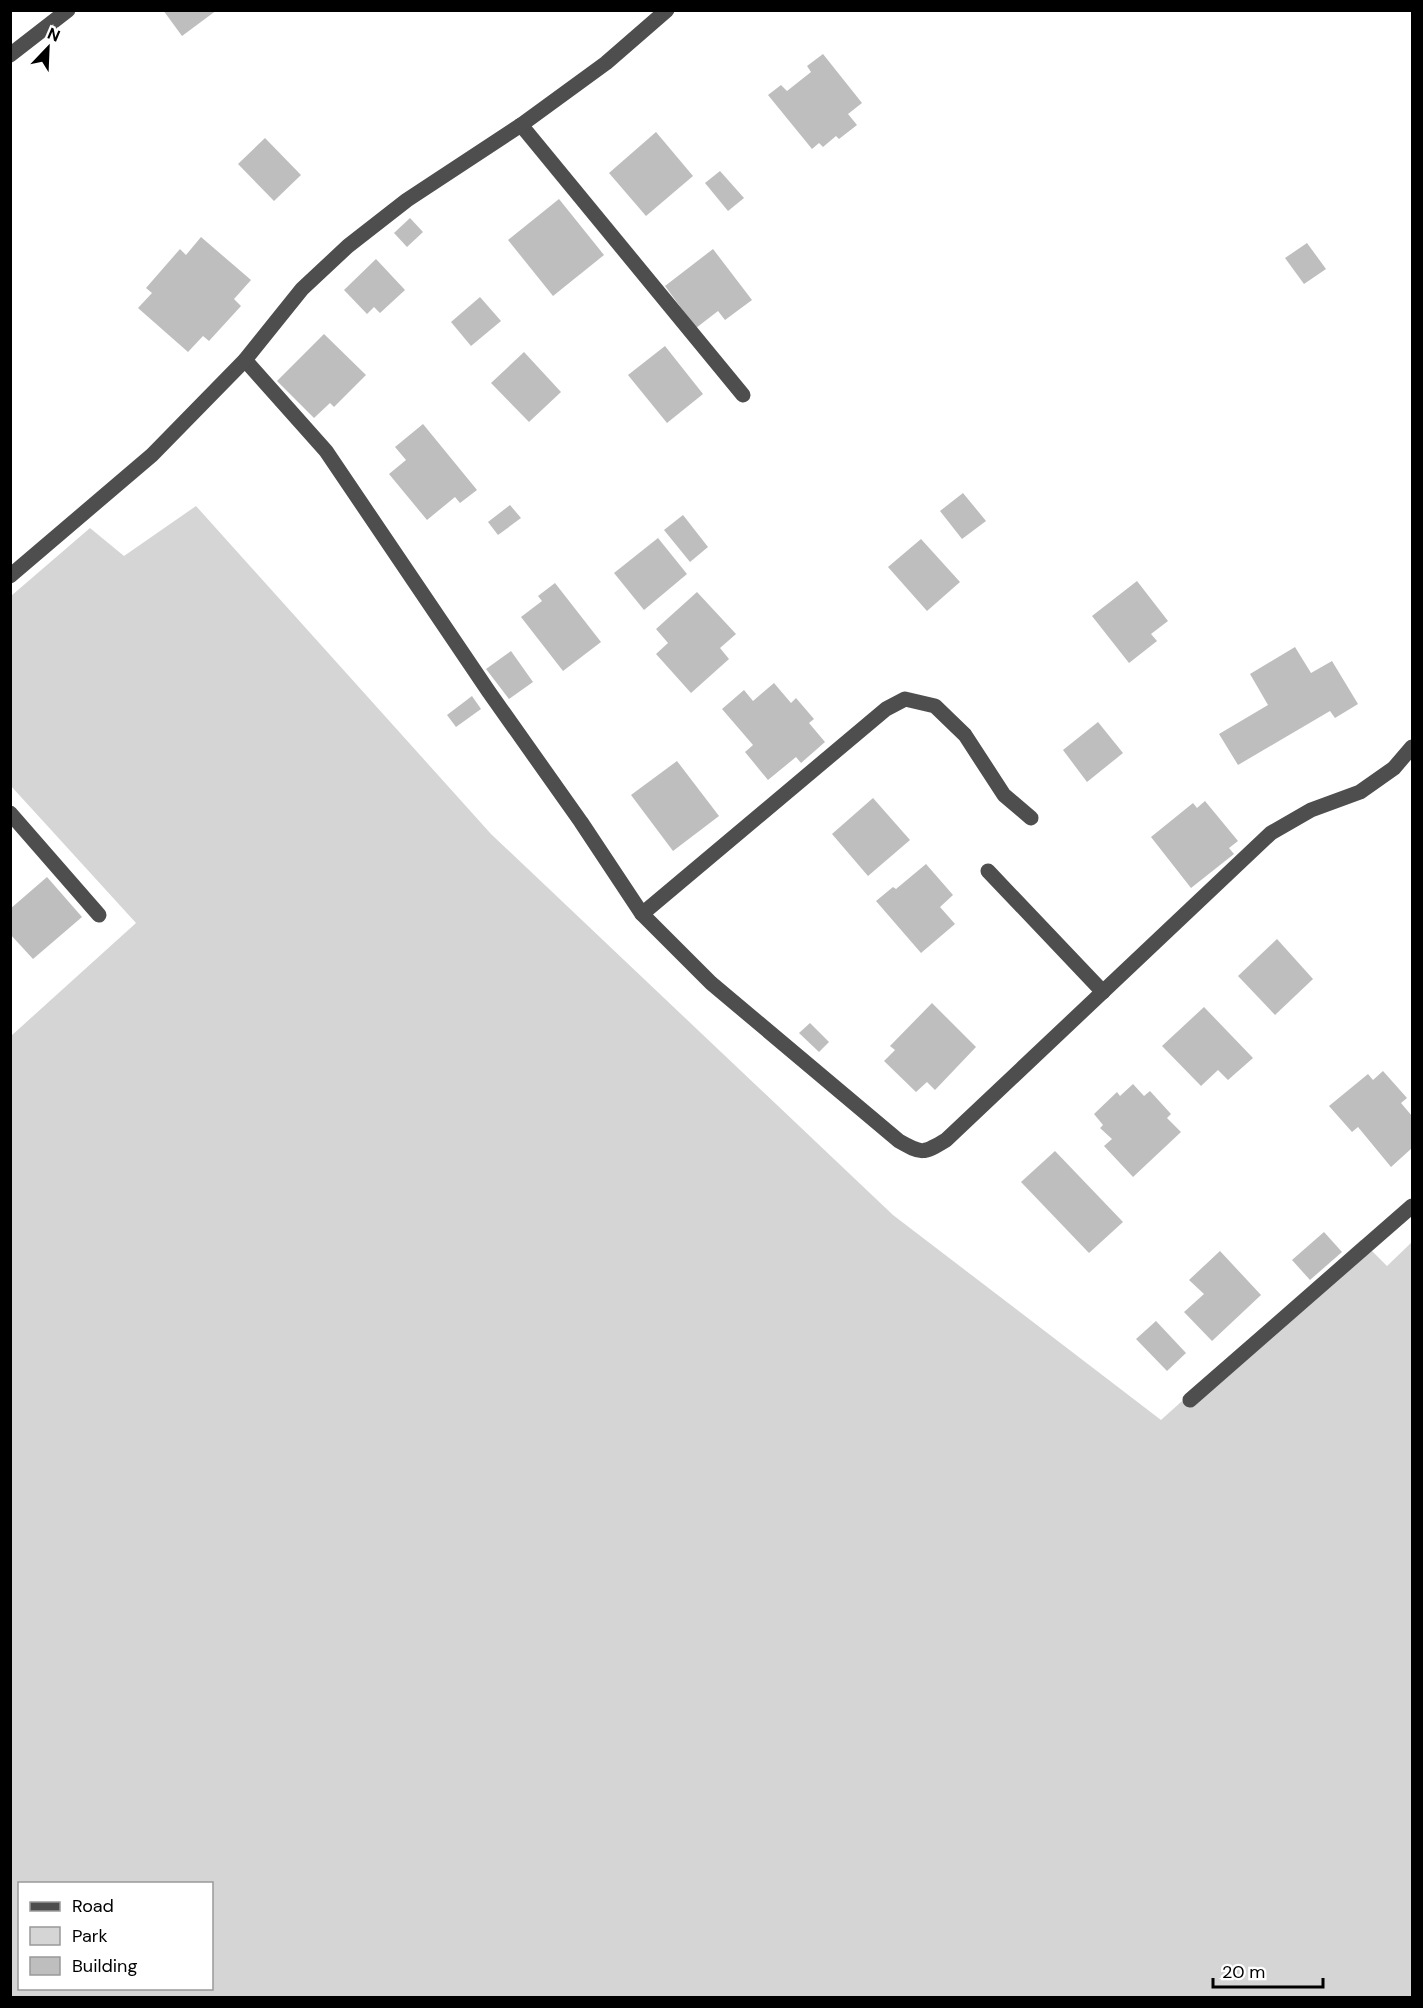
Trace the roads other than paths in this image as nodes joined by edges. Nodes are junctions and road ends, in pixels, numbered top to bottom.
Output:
1 (68, 10) edge
2 (667, 10) edge
3 (10, 55) edge
4 (521, 125) junction
5 (245, 360) junction
6 (743, 395) dead end
7 (10, 576) edge
8 (1413, 747) edge
9 (10, 813) edge
10 (1031, 818) dead end
11 (988, 871) dead end
12 (642, 914) junction
13 (99, 915) dead end
14 (1103, 992) junction
15 (1413, 1206) edge
16 (1190, 1400) dead end

1 - 3 street
2 - 4 street
4 - 5 street
4 - 6 street
5 - 7 street
5 - 12 street
8 - 14 street
9 - 13 street
10 - 12 street
11 - 14 street
12 - 14 street
15 - 16 street

